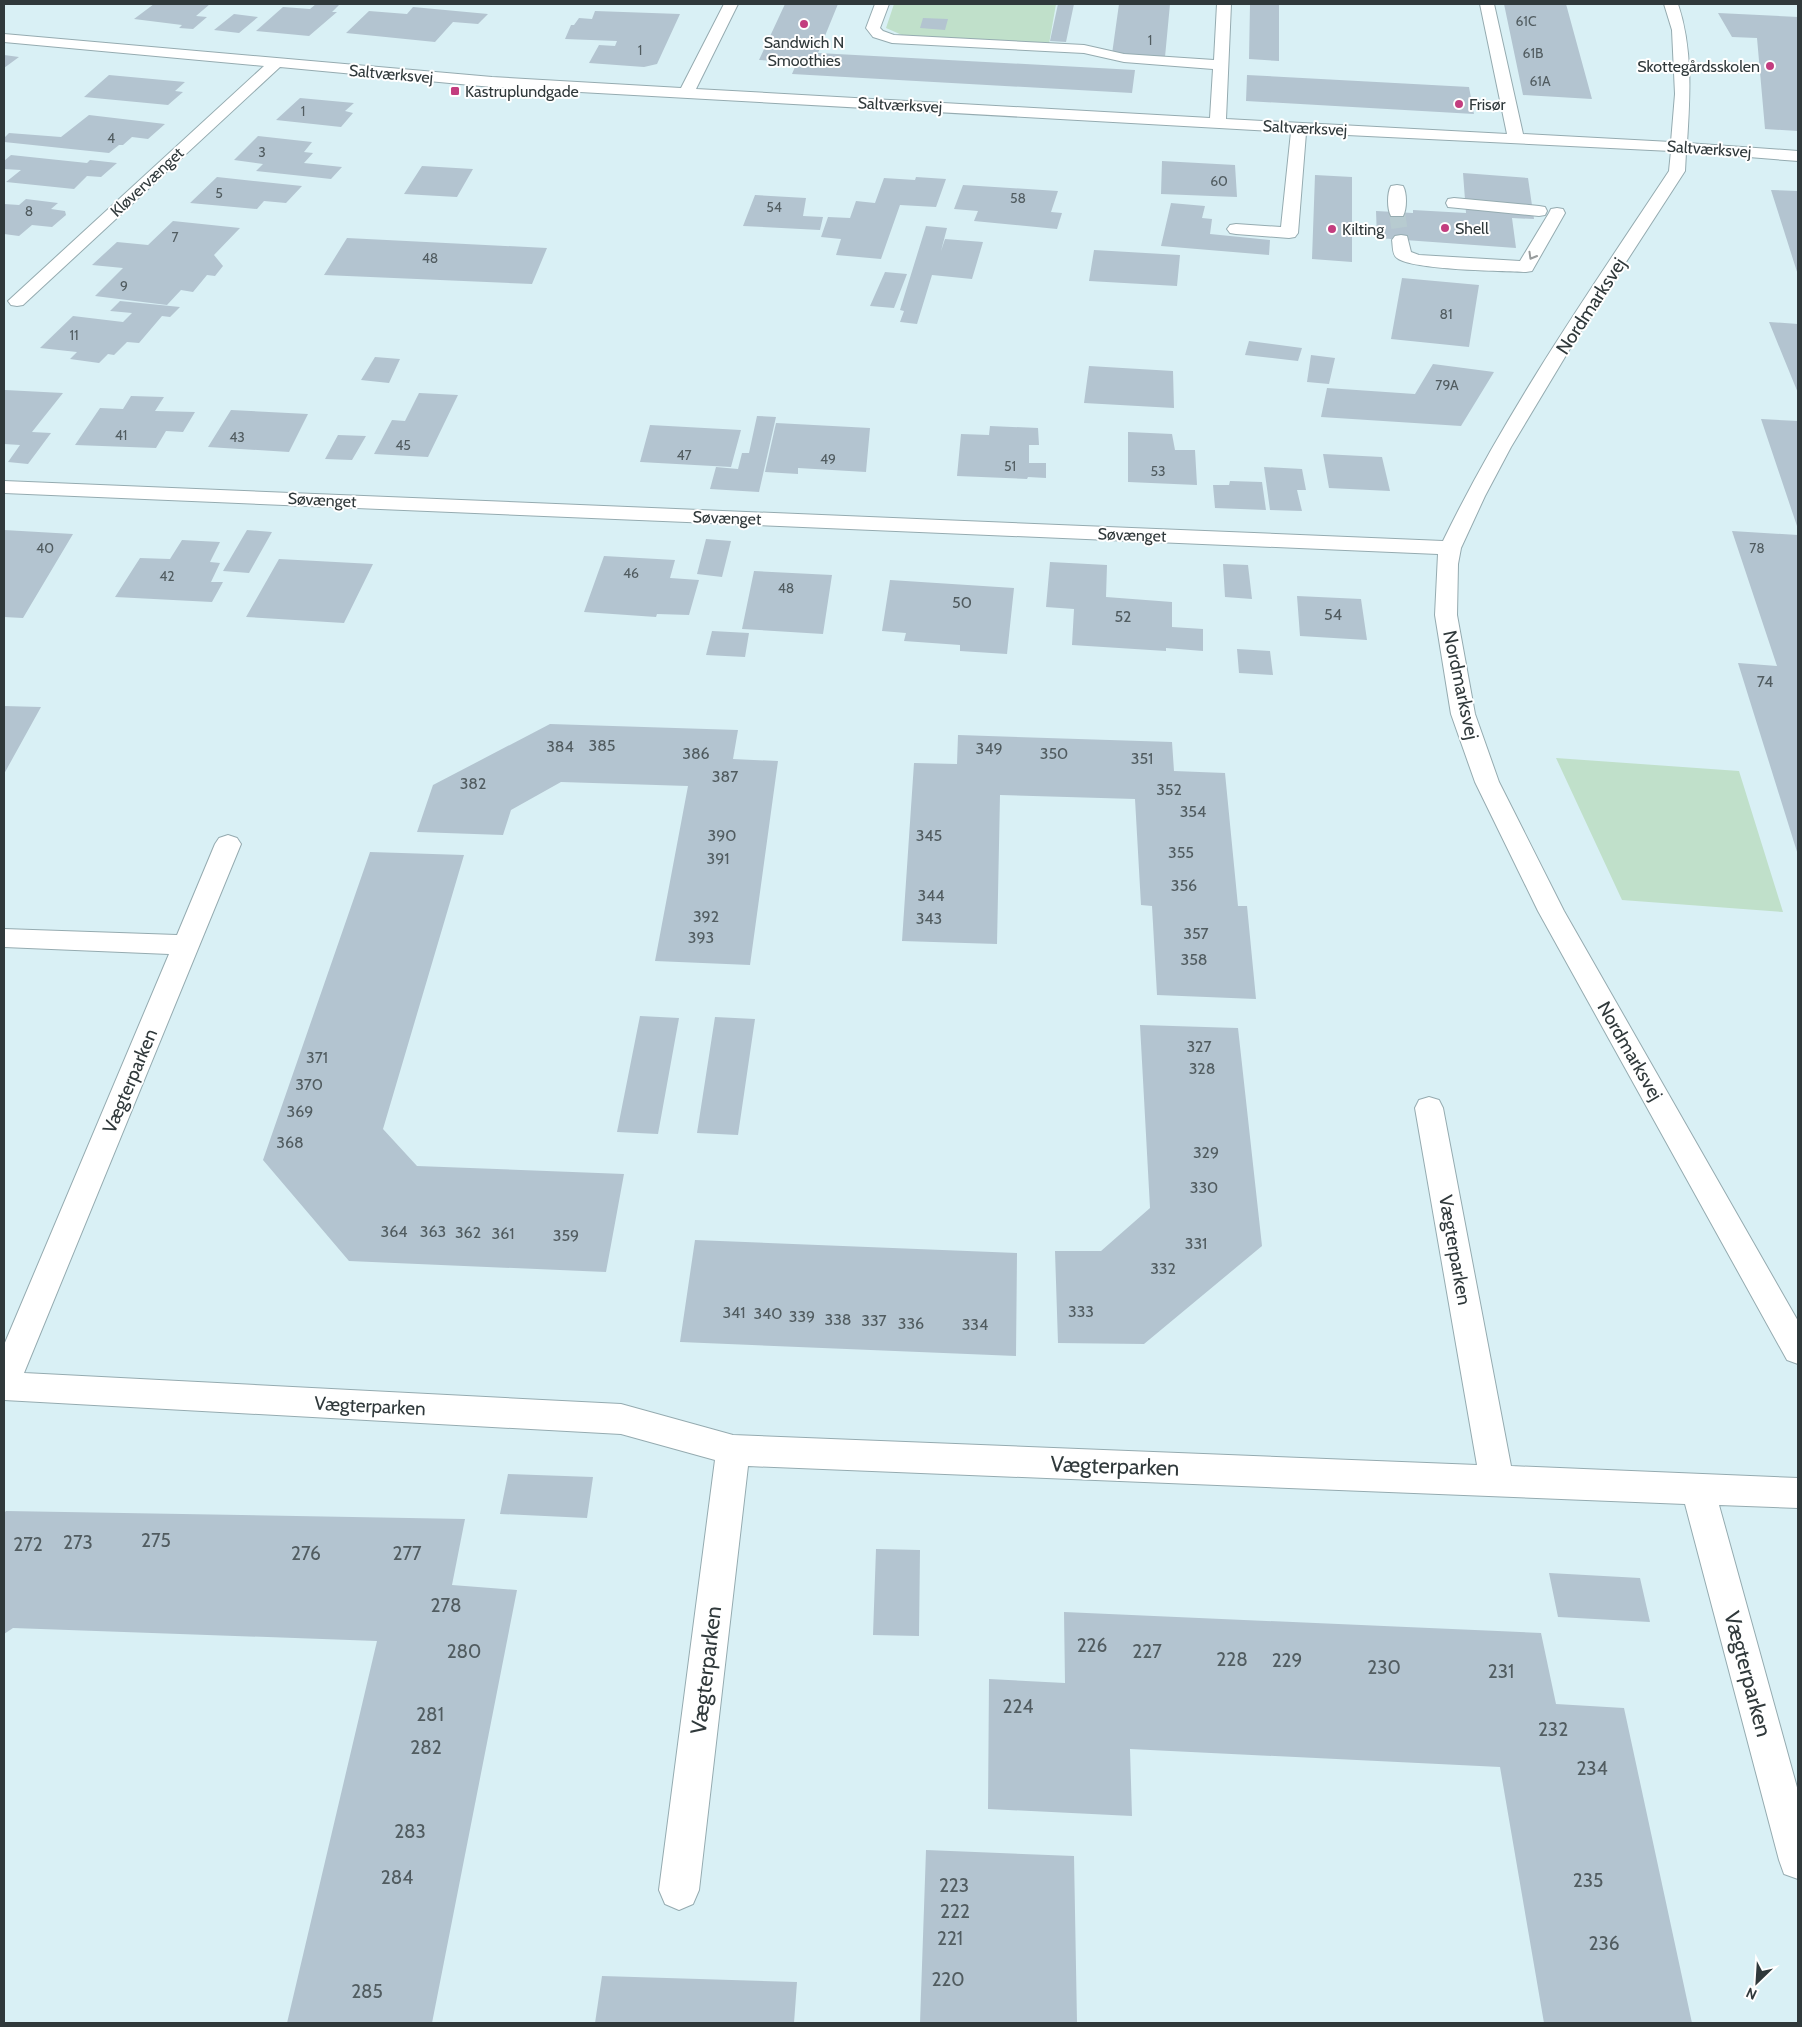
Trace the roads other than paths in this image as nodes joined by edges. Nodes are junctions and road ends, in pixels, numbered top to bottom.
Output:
1 (731, 4) edge
2 (882, 4) edge
3 (1224, 4) edge
4 (1487, 4) edge
5 (1671, 4) edge
6 (4, 38) edge
7 (276, 64) junction
8 (1221, 65) junction
9 (686, 93) junction
10 (1218, 124) junction
11 (1299, 128) junction
12 (1516, 139) junction
13 (1679, 147) junction
14 (1798, 156) edge
15 (1397, 190) dead end
16 (1454, 203) dead end
17 (1539, 211) dead end
18 (1397, 212) tunnel mouth
19 (1557, 213) dead end
20 (1236, 229) dead end
21 (1401, 240) tunnel mouth
22 (17, 301) dead end
23 (4, 487) edge
24 (1450, 548) junction
25 (228, 844) dead end
26 (4, 938) edge
27 (186, 945) junction
28 (1430, 1108) dead end
29 (1798, 1350) edge
30 (4, 1384) edge
31 (733, 1450) junction
32 (1497, 1481) junction
33 (1698, 1490) junction
34 (1798, 1493) edge
35 (1798, 1860) edge
36 (679, 1890) dead end

1 - 9 street
2 - 8 street
3 - 8 street
4 - 12 street
5 - 13 street, Nordmarksvej
6 - 7 street, Saltværksvej
7 - 9 street, Saltværksvej
7 - 22 street, Kløvervænget
8 - 10 street
9 - 10 street, Saltværksvej
10 - 11 street, Saltværksvej
11 - 12 street, Saltværksvej
11 - 20 street
12 - 13 street, Saltværksvej
13 - 14 street, Saltværksvej
13 - 24 street, Nordmarksvej
15 - 18 street
16 - 17 street
19 -> 21 street
23 - 24 street, Søvænget
24 - 29 street, Nordmarksvej
25 - 27 street, Vægterparken
26 - 27 street
27 - 30 street, Vægterparken
28 - 32 street, Vægterparken
30 - 31 street, Vægterparken
31 - 32 street, Vægterparken
31 - 36 street, Vægterparken
32 - 33 street, Vægterparken
33 - 34 street, Vægterparken
33 - 35 street, Vægterparken

